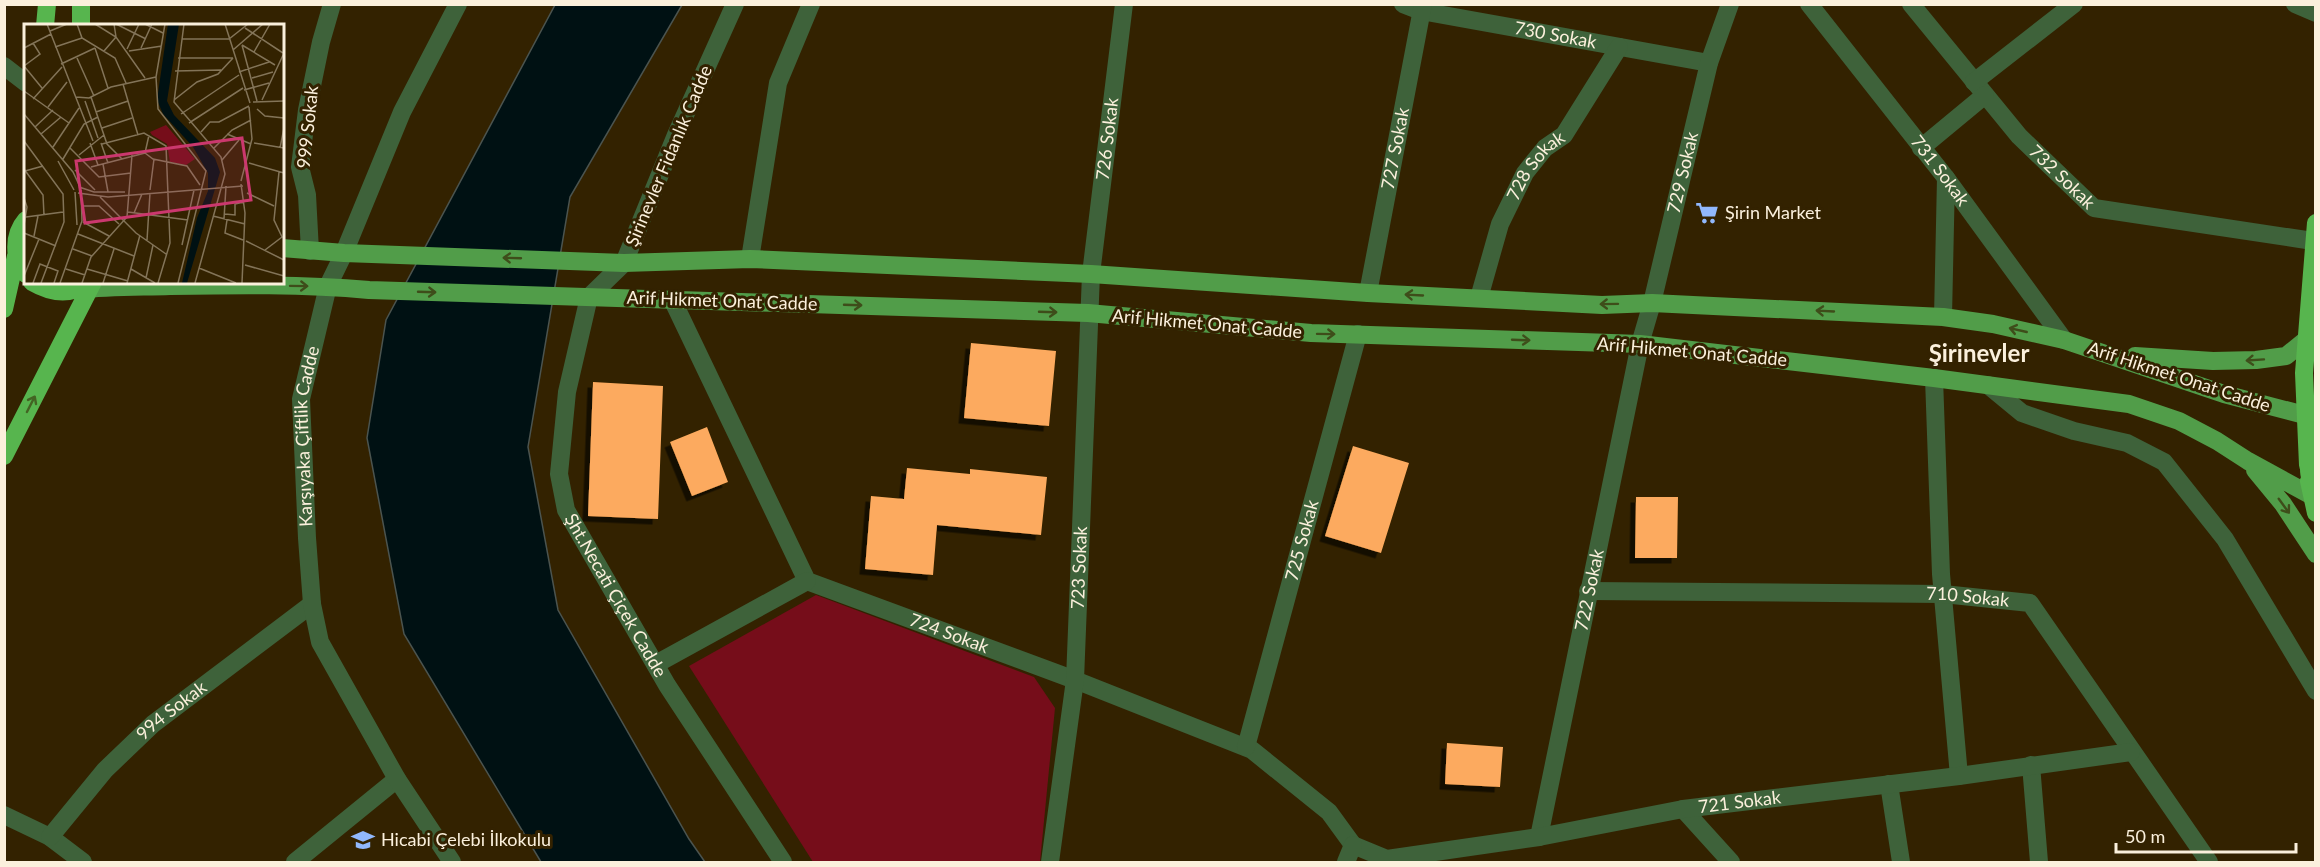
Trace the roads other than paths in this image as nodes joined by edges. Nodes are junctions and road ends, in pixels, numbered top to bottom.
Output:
1 (47, 4) edge
2 (81, 4) edge
3 (332, 4) edge
4 (458, 4) edge
5 (735, 4) edge
6 (811, 4) edge
7 (1124, 4) edge
8 (1403, 4) edge
9 (1730, 4) edge
10 (1809, 4) edge
11 (1911, 4) edge
12 (2074, 4) edge
13 (2295, 4) edge
14 (1422, 8) edge
15 (2316, 12) edge
16 (45, 24) edge
17 (81, 24) edge
18 (1619, 47) junction
19 (1709, 63) junction
20 (4, 66) edge
21 (24, 81) edge
22 (1980, 89) junction
23 (1921, 148) junction
24 (1946, 178) junction
25 (23, 223) edge
26 (2314, 232) edge
27 (284, 248) edge
28 (310, 250) junction
29 (344, 253) junction
30 (16, 256) junction
31 (750, 259) junction
32 (624, 262) junction
33 (24, 270) edge
34 (1091, 274) junction
35 (35, 284) edge
36 (86, 286) edge
37 (328, 286) junction
38 (1368, 292) junction
39 (589, 297) junction
40 (1479, 298) junction
41 (672, 299) junction
42 (1652, 303) junction
43 (4, 309) edge
44 (1088, 313) junction
45 (1943, 317) junction
46 (1359, 334) junction
47 (2307, 339) junction
48 (2064, 340) junction
49 (1640, 344) junction
50 (2110, 354) junction
51 (1934, 378) junction
52 (1988, 385) junction
53 (2311, 417) edge
54 (2316, 444) edge
55 (4, 456) edge
56 (2248, 461) junction
57 (2313, 491) edge
58 (2316, 554) edge
59 (807, 581) junction
60 (1588, 591) junction
61 (1943, 594) junction
62 (312, 604) junction
63 (656, 664) junction
64 (1075, 680) junction
65 (2316, 691) edge
66 (1246, 747) junction
67 (2131, 752) junction
68 (2031, 765) junction
69 (1959, 776) junction
70 (397, 779) junction
71 (1889, 784) junction
72 (1683, 809) junction
73 (4, 815) edge
74 (50, 837) junction
75 (1539, 837) junction
76 (1353, 845) junction
77 (83, 862) edge
78 (295, 862) edge
79 (452, 862) edge
80 (783, 862) edge
81 (1050, 862) edge
82 (1346, 862) edge
83 (1731, 862) edge
84 (1901, 862) edge
85 (2039, 862) edge
86 (2209, 862) edge

1 - 16 highway
2 - 17 highway
3 - 28 street, 999 Sokak
4 - 29 street, Karşıyaka Çiftlik Cadde
5 - 32 street, Şirinevler Fidanlık Cadde
6 - 31 street
7 - 34 street, 726 Sokak
8 - 14 street, 730 Sokak
9 - 19 street, 729 Sokak
10 - 23 street, 731 Sokak
11 - 22 street, 732 Sokak
12 - 22 street
13 - 15 street
14 - 18 street, 730 Sokak
14 - 38 street, 727 Sokak
18 - 19 street, 730 Sokak
18 - 40 street, 728 Sokak
19 - 42 street, 729 Sokak
20 - 21 street
22 - 23 street
22 - 26 street, 732 Sokak
23 - 24 street, 731 Sokak
24 - 45 street
24 - 48 street, 731 Sokak
25 - 30 highway
26 - 47 highway
27 - 28 main road, Arif Hikmet Onat Cadde
28 - 29 main road, Arif Hikmet Onat Cadde
32 -> 29 main road, Arif Hikmet Onat Cadde
29 - 37 street, Karşıyaka Çiftlik Cadde
30 - 33 highway
30 - 43 highway
31 - 32 main road, Arif Hikmet Onat Cadde
31 - 34 main road, Arif Hikmet Onat Cadde
32 - 39 street, Şirinevler Fidanlık Cadde
34 - 38 main road, Arif Hikmet Onat Cadde
34 - 44 street, 723 Sokak
35 - 36 highway
36 -> 37 main road, Arif Hikmet Onat Cadde
55 -> 36 highway
37 -> 39 main road, Arif Hikmet Onat Cadde
37 - 62 street, Karşıyaka Çiftlik Cadde
40 -> 38 main road, Arif Hikmet Onat Cadde
39 - 41 main road, Arif Hikmet Onat Cadde
39 - 63 street, Şht.Necati Çiçek Cadde
42 -> 40 main road, Arif Hikmet Onat Cadde
41 -> 44 main road, Arif Hikmet Onat Cadde
41 - 59 street
45 -> 42 main road, Arif Hikmet Onat Cadde
42 - 49 street, 729 Sokak
44 -> 46 main road, Arif Hikmet Onat Cadde
44 - 64 street, 723 Sokak
48 -> 45 main road, Arif Hikmet Onat Cadde
46 -> 49 main road, Arif Hikmet Onat Cadde
46 - 66 street, 725 Sokak
47 -> 50 main road
47 - 53 highway
48 - 50 main road, Arif Hikmet Onat Cadde
49 - 51 main road, Arif Hikmet Onat Cadde
49 - 60 street, 722 Sokak
50 - 53 main road, Arif Hikmet Onat Cadde
51 - 52 main road, Arif Hikmet Onat Cadde
51 - 61 street
52 - 56 main road, Arif Hikmet Onat Cadde
52 - 65 street
53 - 57 highway
54 - 57 highway
56 - 57 main road, Arif Hikmet Onat Cadde
56 -> 58 main road
59 - 63 street
59 - 64 street, 724 Sokak
60 - 61 street, 710 Sokak
60 - 75 street, 722 Sokak
61 - 67 street, 710 Sokak
61 - 69 street
62 - 70 street, Karşıyaka Çiftlik Cadde
62 - 74 street, 994 Sokak
63 - 80 street, Şht.Necati Çiçek Cadde
64 - 66 street, 724 Sokak
64 - 81 street, 723 Sokak
66 - 76 street, 724 Sokak
67 - 68 street, 721 Sokak
67 - 86 street, 710 Sokak
68 - 69 street, 721 Sokak
68 - 85 street
69 - 71 street, 721 Sokak
70 - 78 street
70 - 79 street, Karşıyaka Çiftlik Cadde
71 - 72 street, 721 Sokak
71 - 84 street
72 - 75 street, 721 Sokak
72 - 83 street
73 - 74 street
74 - 77 street
75 - 76 street, 721 Sokak
76 - 82 street

